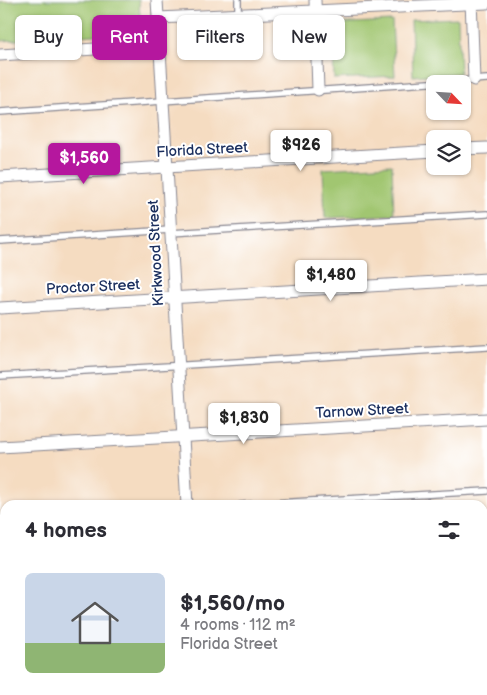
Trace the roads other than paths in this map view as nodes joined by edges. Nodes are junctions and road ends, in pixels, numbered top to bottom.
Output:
1 (157, 0) edge
2 (238, 0) edge
3 (471, 2) edge
4 (487, 3) edge
5 (392, 4) edge
6 (315, 6) edge
7 (238, 14) junction
8 (158, 15) edge
9 (167, 18) edge
10 (92, 49) edge
11 (0, 55) edge
12 (160, 60) edge
13 (487, 79) edge
14 (474, 80) junction
15 (318, 90) junction
16 (162, 102) junction
17 (0, 112) edge
18 (487, 148) edge
19 (471, 149) edge
20 (426, 152) edge
21 (166, 167) junction
22 (0, 177) edge
23 (487, 214) edge
24 (170, 232) junction
25 (0, 241) edge
26 (487, 279) edge
27 (174, 298) junction
28 (0, 308) edge
29 (487, 347) edge
30 (178, 366) junction
31 (0, 376) edge
32 (487, 419) edge
33 (182, 436) junction
34 (0, 447) edge
35 (487, 490) edge
36 (187, 500) edge
37 (323, 500) edge

1 - 8 street, Kirkwood Street
2 - 7 lane
3 - 4 street
3 - 5 street
3 - 14 street
5 - 6 street
6 - 7 street
6 - 15 street
7 - 9 street
10 - 11 street
12 - 16 street, Kirkwood Street
13 - 14 lane
14 - 15 lane
15 - 16 lane
16 - 17 lane
16 - 21 street, Kirkwood Street
18 - 19 street
20 - 21 street, Florida Street
21 - 22 street, Florida Street
21 - 24 street, Kirkwood Street
23 - 24 lane
24 - 25 lane
24 - 27 street, Kirkwood Street
26 - 27 street, Proctor Street
27 - 28 street, Proctor Street
27 - 30 street, Kirkwood Street
29 - 30 lane
30 - 31 lane
30 - 33 street, Kirkwood Street
32 - 33 street, Tarnow Street
33 - 34 street, Tarnow Street
33 - 36 street, Kirkwood Street
35 - 37 lane

